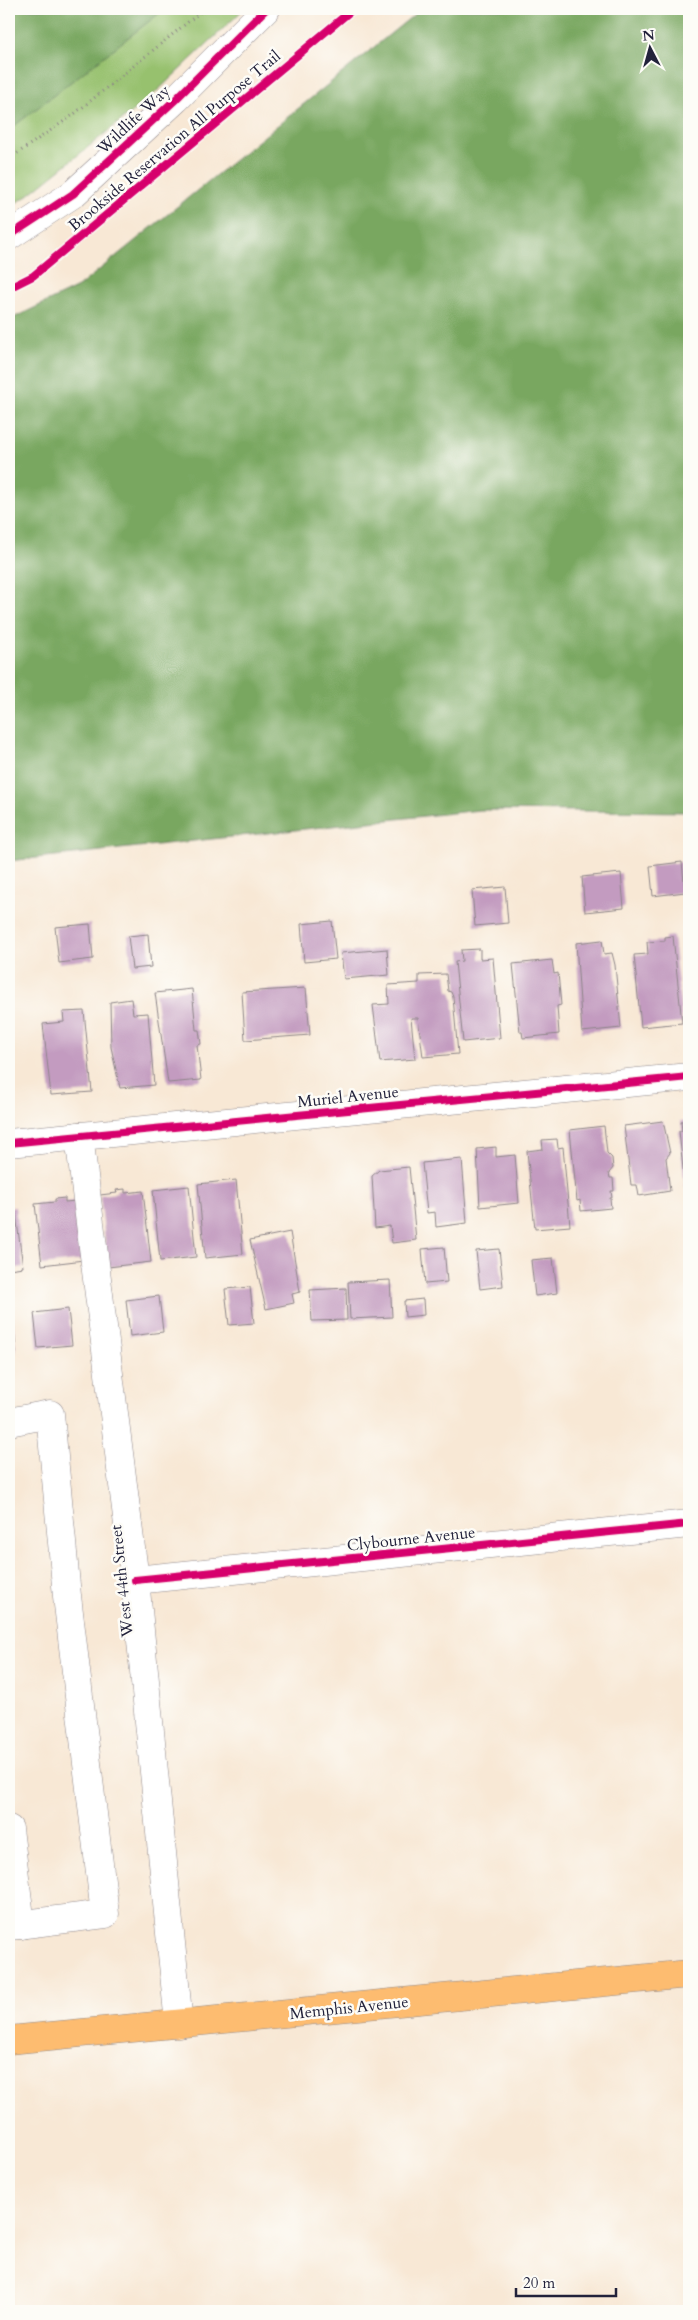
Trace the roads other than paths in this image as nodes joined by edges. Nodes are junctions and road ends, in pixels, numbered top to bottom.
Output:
1 (266, 9) edge
2 (9, 236) edge
3 (689, 1077) edge
4 (79, 1136) junction
5 (9, 1143) edge
6 (9, 1422) edge
7 (689, 1524) edge
8 (135, 1580) junction
9 (9, 1829) edge
10 (15, 1926) edge
11 (689, 1974) edge
12 (180, 2024) junction
13 (9, 2040) edge

1 - 2 street, Wildlife Way
3 - 4 street, Muriel Avenue
4 - 5 street, Muriel Avenue
4 - 8 street, West 44th Street
6 - 10 street
7 - 8 street, Clybourne Avenue
8 - 12 street, West 44th Street
9 - 10 street
11 - 12 main road, Memphis Avenue
12 - 13 main road, Memphis Avenue

